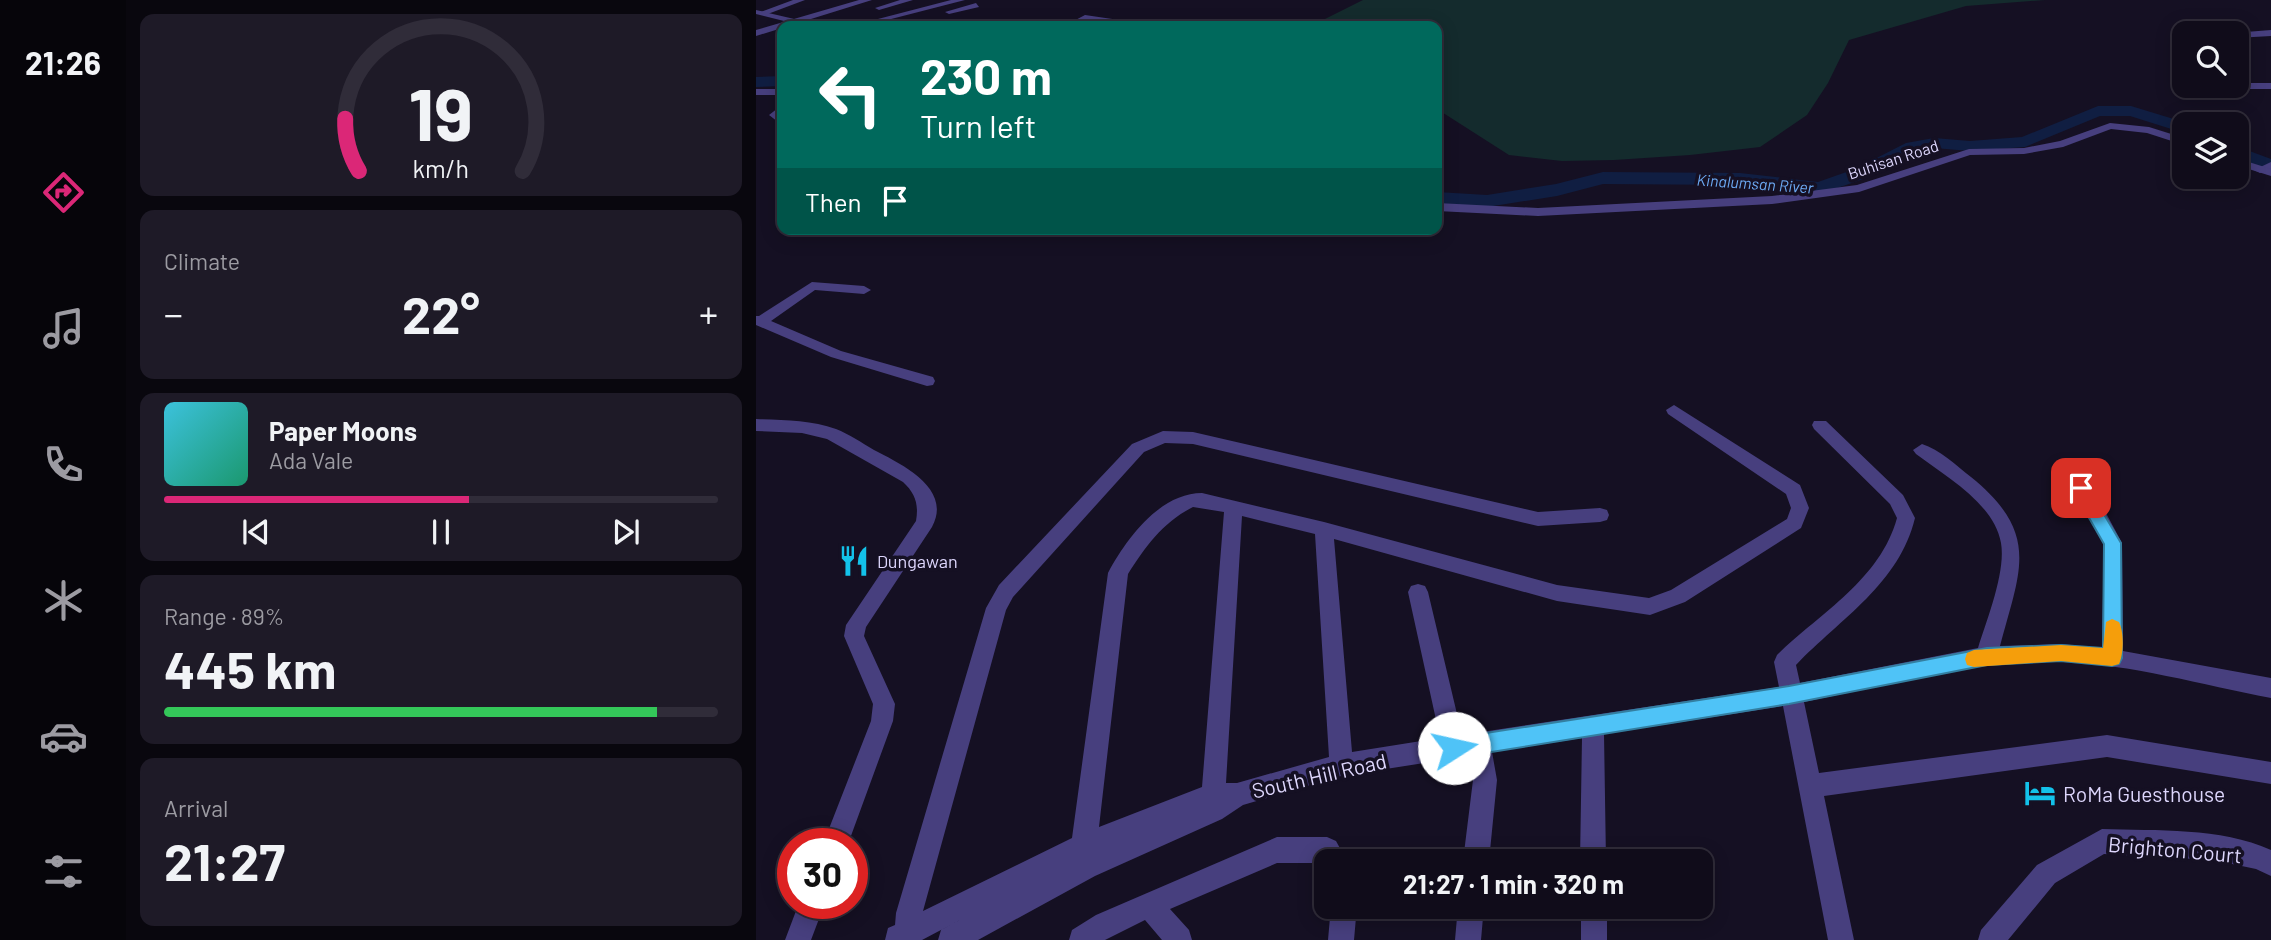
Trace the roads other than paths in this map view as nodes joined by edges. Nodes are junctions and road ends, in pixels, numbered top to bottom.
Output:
1 (800, 0) edge
2 (841, 0) edge
3 (868, 0) edge
4 (909, 0) edge
5 (961, 0) edge
6 (974, 2) edge
7 (759, 12) edge
8 (781, 18) junction
9 (930, 19) dead end
10 (943, 19) dead end
11 (918, 20) junction
12 (795, 21) joint
13 (831, 21) edge
14 (875, 21) edge
15 (914, 21) edge
16 (1079, 21) edge
17 (1106, 21) edge
18 (777, 27) edge
19 (756, 33) edge
20 (2271, 33) edge
21 (2249, 34) edge
22 (2249, 86) edge
23 (2271, 86) edge
24 (777, 92) edge
25 (756, 94) edge
26 (2172, 138) edge
27 (2249, 164) edge
28 (2268, 168) edge
29 (1442, 207) edge
30 (864, 290) dead end
31 (758, 321) edge
32 (927, 381) dead end
33 (1674, 410) dead end
34 (756, 425) edge
35 (1820, 425) dead end
36 (1922, 450) dead end
37 (2068, 471) dead end
38 (1233, 508) junction
39 (1600, 515) dead end
40 (1324, 529) junction
41 (1418, 592) dead end
42 (1987, 656) junction
43 (2112, 658) junction
44 (2271, 688) edge
45 (1789, 695) junction
46 (1592, 724) junction
47 (1479, 743) junction
48 (1454, 748) junction
49 (1340, 765) junction
50 (2271, 773) edge
51 (1810, 786) junction
52 (1221, 800) junction
53 (841, 828) edge
54 (1477, 849) edge
55 (1594, 849) edge
56 (1314, 850) edge
57 (1085, 856) junction
58 (2271, 863) edge
59 (1149, 904) junction
60 (806, 919) edge
61 (1343, 919) edge
62 (1470, 919) edge
63 (1594, 919) edge
64 (902, 938) edge
65 (798, 940) edge
66 (951, 940) edge
67 (1082, 940) edge
68 (1179, 940) edge
69 (1341, 940) edge
70 (1468, 940) edge
71 (1594, 940) edge
72 (1841, 940) edge
73 (1992, 940) edge

1 - 7 street
2 - 8 street
3 - 12 street
4 - 13 street
5 - 14 street
6 - 10 street
6 - 11 street
7 - 8 street
8 - 12 street
9 - 11 street
11 - 15 street
16 - 17 street
18 - 19 street
20 - 21 street
22 - 23 street
24 - 25 street
26 - 29 street, Buhisan Road
27 - 28 street
30 - 31 street
31 - 32 street
33 - 40 street
34 - 53 street
35 - 45 street
36 - 42 street
37 - 43 street
38 - 40 street
38 - 52 street
38 - 57 street
39 - 64 street
40 - 49 street
41 - 48 street
42 - 43 street, South Hill Road
42 - 45 street, South Hill Road
43 - 44 street, South Hill Road
45 - 46 street, South Hill Road
45 - 51 street
46 - 47 street, South Hill Road
46 - 55 street
47 - 48 street, South Hill Road
47 - 54 street
48 - 49 street, South Hill Road
49 - 52 street, South Hill Road
50 - 51 street
51 - 72 street
52 - 57 street, South Hill Road
56 - 59 street
57 - 64 street, South Hill Road
57 - 66 street, South Hill Road
58 - 73 street, Brighton Court
59 - 67 street
59 - 68 street
60 - 65 street
61 - 69 street
62 - 70 street
63 - 71 street

